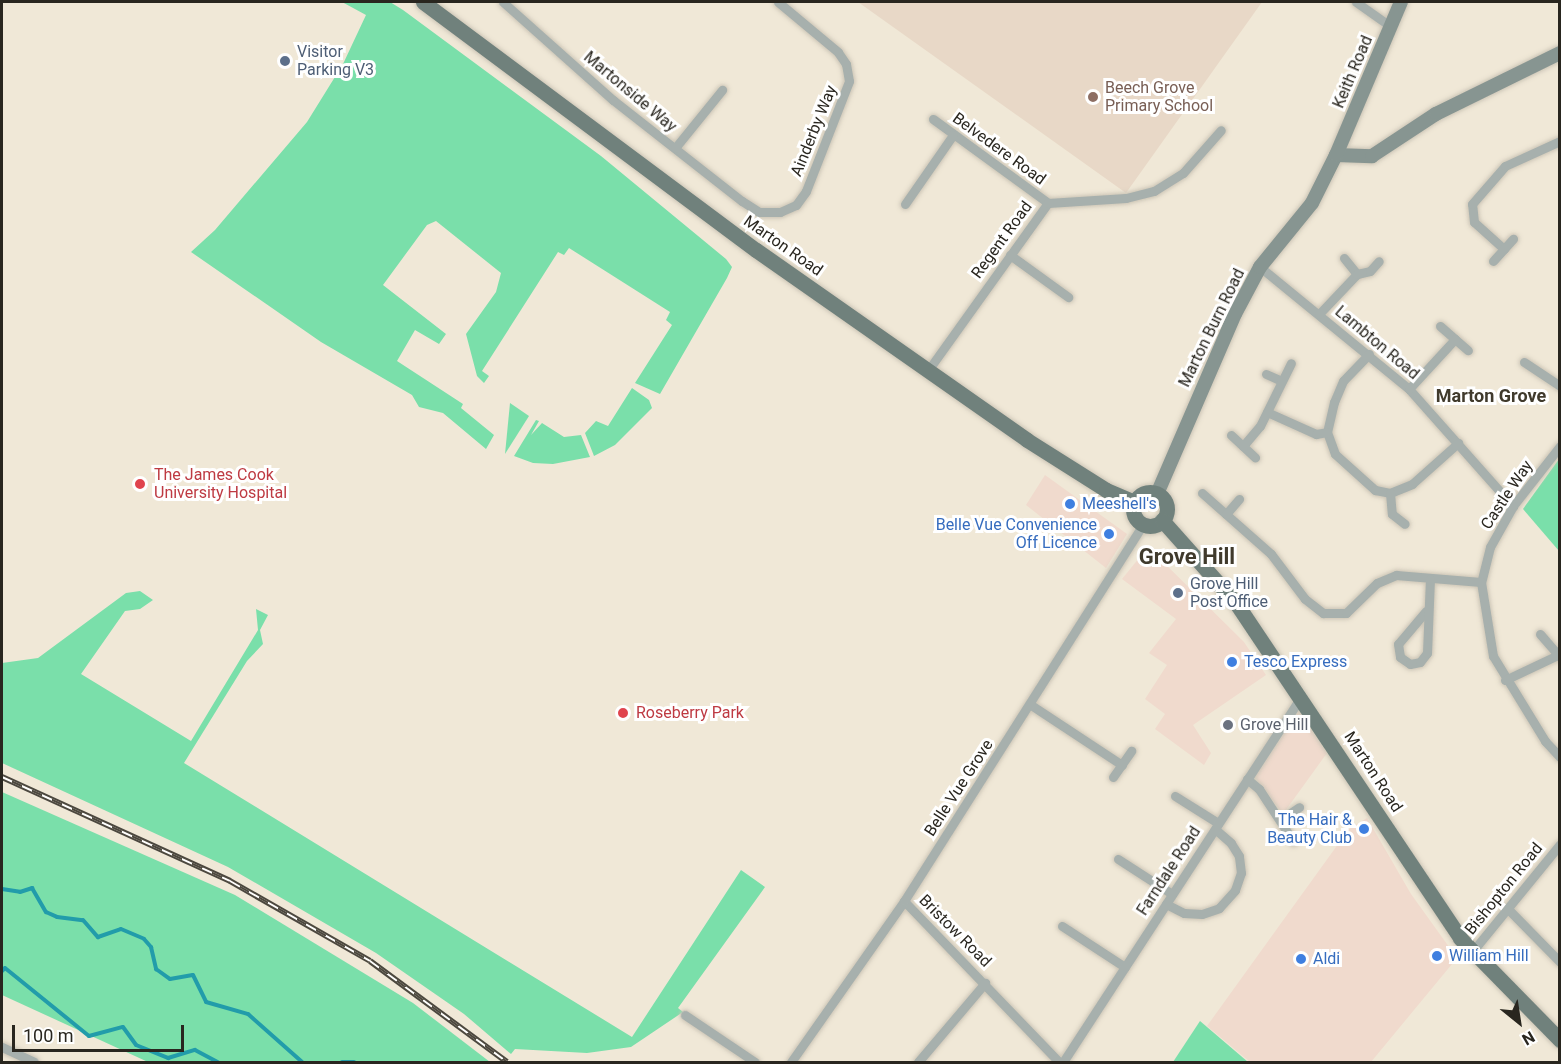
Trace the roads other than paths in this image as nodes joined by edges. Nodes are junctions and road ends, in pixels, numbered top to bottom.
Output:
1 (423, 2) edge
2 (503, 2) edge
3 (778, 2) edge
4 (1356, 2) edge
5 (1401, 2) edge
6 (1390, 26) junction
7 (1560, 53) edge
8 (722, 90) dead end
9 (933, 119) dead end
10 (1221, 130) dead end
11 (953, 135) junction
12 (1560, 141) edge
13 (675, 148) junction
14 (1336, 155) junction
15 (742, 201) joint
16 (1048, 203) junction
17 (905, 204) dead end
18 (1513, 239) dead end
19 (1504, 249) junction
20 (1010, 255) junction
21 (1344, 258) dead end
22 (1379, 261) dead end
23 (1493, 261) dead end
24 (1260, 267) junction
25 (1357, 274) junction
26 (1068, 297) dead end
27 (1319, 314) junction
28 (1440, 326) dead end
29 (1455, 339) junction
30 (1468, 350) dead end
31 (1369, 354) junction
32 (1524, 362) dead end
33 (1291, 363) dead end
34 (929, 369) junction
35 (1266, 374) dead end
36 (1282, 381) junction
37 (1560, 386) edge
38 (1409, 389) junction
39 (1267, 412) junction
40 (1327, 432) junction
41 (1231, 435) dead end
42 (1458, 443) junction
43 (1243, 446) junction
44 (1560, 446) edge
45 (1255, 457) dead end
46 (1202, 493) dead end
47 (1390, 493) junction
48 (1157, 494) junction
49 (1239, 499) dead end
50 (1134, 502) junction
51 (1513, 506) junction
52 (1226, 514) junction
53 (1162, 520) junction
54 (1404, 524) dead end
55 (1143, 525) junction
56 (1430, 579) junction
57 (1480, 582) junction
58 (1426, 611) junction
59 (1540, 633) dead end
60 (1559, 656) edge
61 (1505, 680) junction
62 (1301, 697) junction
63 (1031, 705) junction
64 (1131, 751) dead end
65 (1560, 757) edge
66 (1122, 765) junction
67 (1113, 777) dead end
68 (1247, 779) junction
69 (1175, 796) dead end
70 (1299, 807) dead end
71 (1280, 820) junction
72 (1216, 826) junction
73 (1293, 841) dead end
74 (1560, 844) edge
75 (1118, 859) dead end
76 (1172, 894) junction
77 (904, 901) junction
78 (1166, 904) junction
79 (1508, 909) junction
80 (1062, 926) dead end
81 (1472, 952) junction
82 (1560, 962) edge
83 (1125, 967) junction
84 (984, 983) junction
85 (685, 1015) dead end
86 (1560, 1040) edge
87 (2, 1047) edge
88 (34, 1062) edge
89 (755, 1062) edge
90 (791, 1062) edge
91 (918, 1062) edge
92 (1061, 1062) edge

1 - 34 main road, Marton Road
2 - 13 street, Martonside Way
3 - 15 street, Ainderby Way
4 - 6 street
5 - 6 street, Keith Road
6 - 14 street, Keith Road
7 - 14 street
8 - 13 street
9 - 11 street, Belvedere Road
10 - 16 street, Regent Road
11 - 16 street, Belvedere Road
11 - 17 street
12 - 19 street
13 - 15 street, Martonside Way
14 - 24 street, Marton Burn Road
16 - 20 street, Regent Road
18 - 19 street
19 - 23 street
20 - 26 street
20 - 34 street, Regent Road
21 - 25 street
22 - 25 street
24 - 27 street, Lambton Road
24 - 48 street, Marton Burn Road
25 - 27 street
27 - 31 street, Lambton Road
28 - 29 street
29 - 30 street
29 - 38 street
31 - 38 street, Lambton Road
31 - 40 street
32 - 37 street
33 - 36 street
34 - 50 main road, Marton Road
35 - 36 street
36 - 39 street
38 - 42 street, Lambton Road
39 - 40 street
39 - 43 street
40 - 47 street
41 - 43 street
42 - 47 street
42 - 51 street, Lambton Road
43 - 45 street
44 - 51 street, Castle Way
46 - 52 street
47 - 54 street
48 - 50 main road
48 - 53 main road
49 - 52 street
50 - 55 main road
51 - 57 street, Castle Way
52 - 56 street
53 - 55 main road
53 - 62 main road, Marton Road
55 - 63 street, Belle Vue Grove
56 - 57 street
56 - 58 street
57 - 61 street, Castle Way
58 - 58 street
59 - 60 street
60 - 61 street
61 - 65 street, Castle Way
62 - 68 street, Farndale Road
62 - 81 main road, Marton Road
63 - 66 street
63 - 77 street, Belle Vue Grove
64 - 66 street
66 - 67 street
68 - 71 street
68 - 72 street, Farndale Road
69 - 72 street
70 - 71 street
71 - 73 street
72 - 76 street, Farndale Road
72 - 78 street
74 - 79 street, Bishopton Road
75 - 76 street
76 - 78 street, Farndale Road
77 - 84 street, Bristow Road
77 - 90 street, Belle Vue Grove
78 - 83 street, Farndale Road
79 - 81 street, Bishopton Road
79 - 82 street
80 - 83 street
81 - 86 main road, Marton Road
83 - 92 street, Farndale Road
84 - 91 street
84 - 92 street, Bristow Road
85 - 89 street
87 - 88 street

